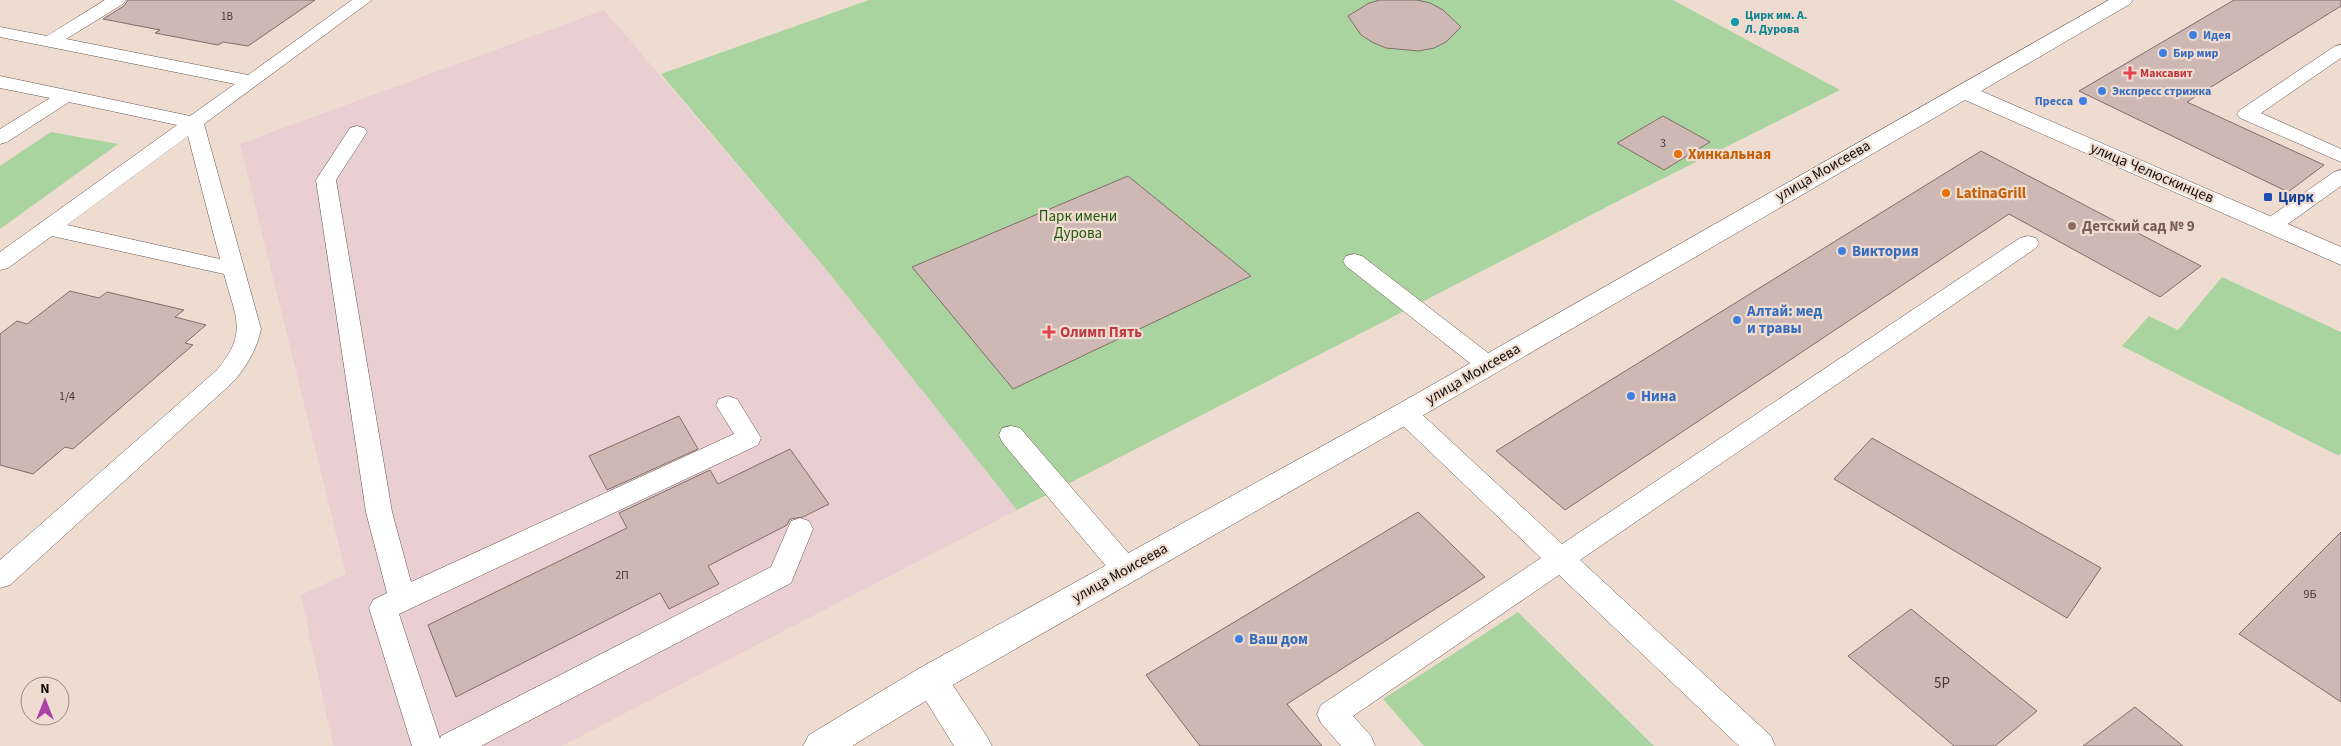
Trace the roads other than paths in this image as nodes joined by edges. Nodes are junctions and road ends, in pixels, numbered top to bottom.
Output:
1 (117, 0) edge
2 (363, 0) edge
3 (2123, 0) edge
4 (0, 32) edge
5 (49, 42) junction
6 (2341, 50) edge
7 (251, 81) junction
8 (0, 82) edge
9 (1963, 90) junction
10 (66, 96) junction
11 (194, 122) junction
12 (357, 132) dead end
13 (0, 138) edge
14 (2341, 156) edge
15 (2341, 176) edge
16 (2271, 226) junction
17 (48, 228) junction
18 (2028, 243) dead end
19 (2341, 257) edge
20 (1354, 261) dead end
21 (0, 263) edge
22 (234, 269) junction
23 (1488, 365) junction
24 (728, 405) dead end
25 (1405, 413) junction
26 (1011, 435) dead end
27 (800, 529) dead end
28 (1562, 560) junction
29 (1126, 570) junction
30 (0, 577) edge
31 (402, 598) junction
32 (930, 680) junction
33 (447, 746) edge
34 (821, 746) edge
35 (974, 746) edge
36 (1360, 746) edge
37 (1760, 746) edge

1 - 5 lane
2 - 7 lane
3 - 9 street, улица Моисеева
4 - 5 lane
5 - 7 lane
6 - 14 lane
7 - 11 lane
8 - 10 lane
9 - 16 street, улица Челюскинцев
9 - 23 street, улица Моисеева
10 - 11 lane
10 - 13 lane
11 - 17 lane
11 - 22 lane
12 - 31 lane
15 - 16 lane
16 - 19 street, улица Челюскинцев
17 - 21 lane
17 - 22 lane
18 - 28 lane
20 - 23 lane
22 - 30 lane
23 - 25 street, улица Моисеева
24 - 31 lane
25 - 28 lane
25 - 29 street, улица Моисеева
26 - 29 lane
27 - 33 lane
28 - 36 lane
28 - 37 lane
29 - 32 street, улица Моисеева
31 - 33 lane
32 - 34 street, улица Моисеева
32 - 35 street

